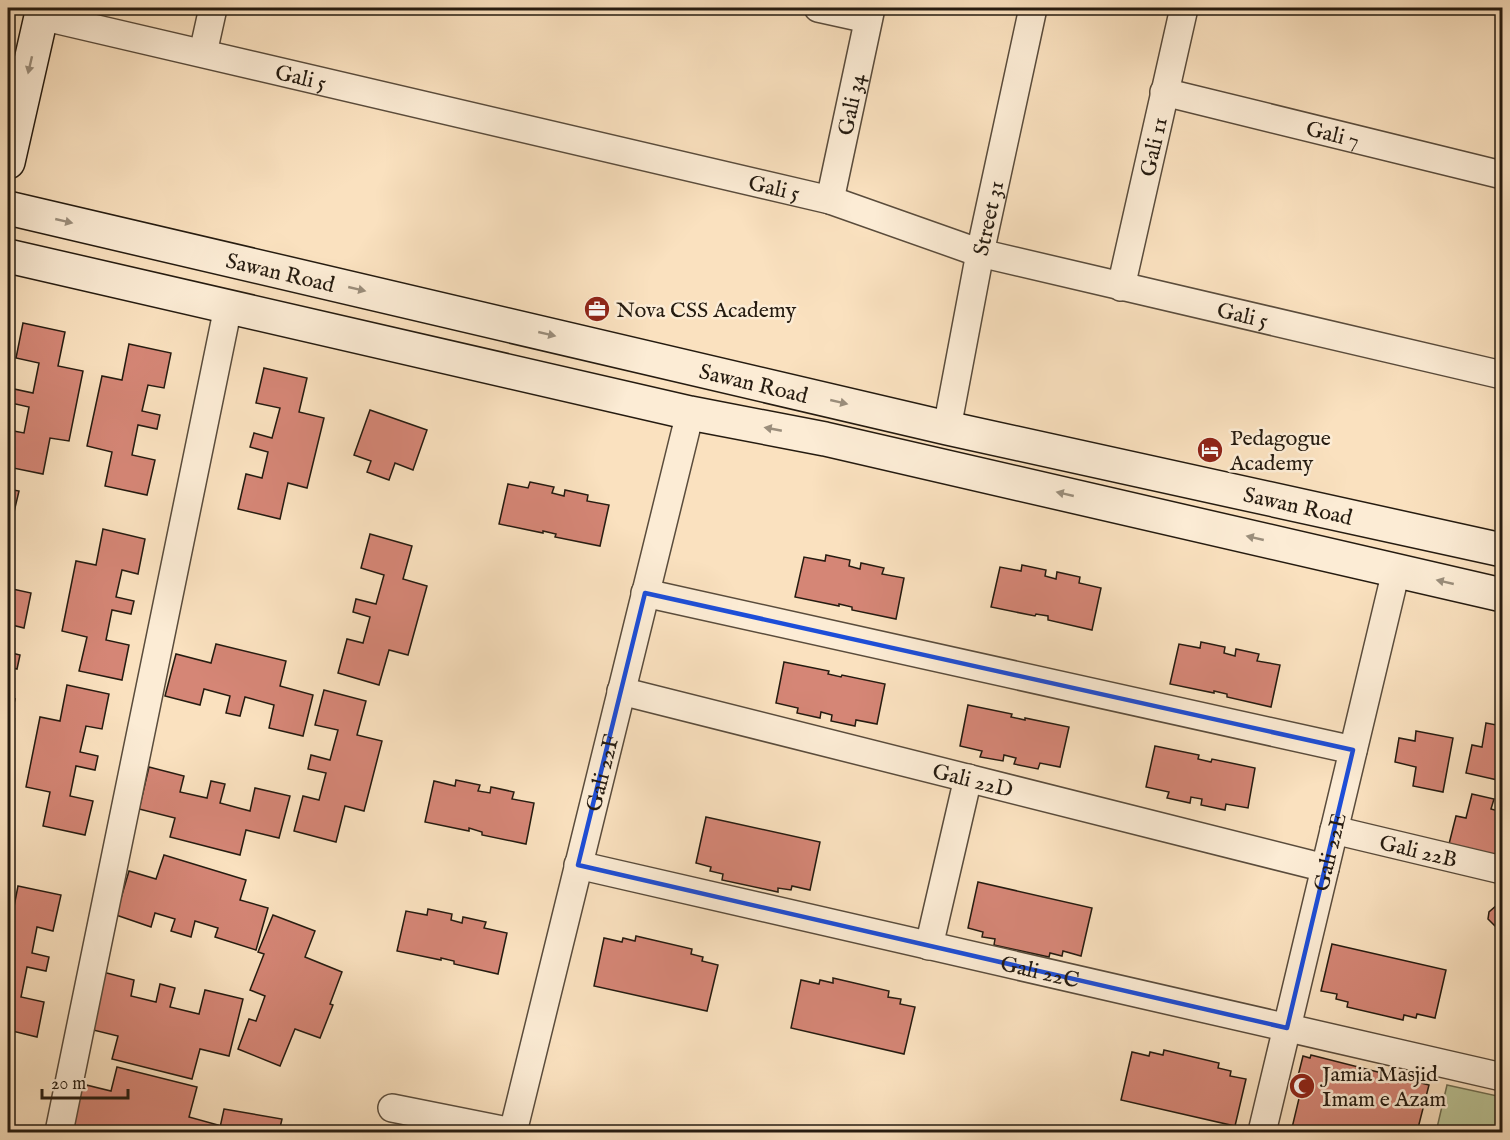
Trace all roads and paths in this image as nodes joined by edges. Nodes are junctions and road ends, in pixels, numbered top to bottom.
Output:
1 (213, 8) edge
2 (818, 8) edge
3 (1033, 8) edge
4 (1184, 8) edge
5 (42, 12) edge
6 (869, 13) edge
7 (203, 53) junction
8 (1164, 92) junction
9 (8, 162) edge
10 (1503, 175) edge
11 (830, 200) junction
12 (8, 208) edge
13 (980, 253) junction
14 (8, 256) edge
15 (1121, 287) junction
16 (228, 307) junction
17 (1503, 375) edge
18 (690, 413) junction
19 (947, 428) junction
20 (1503, 550) edge
21 (1396, 571) junction
22 (645, 593) junction
23 (1503, 595) edge
24 (621, 691) junction
25 (1353, 750) junction
26 (968, 778) junction
27 (1334, 830) junction
28 (578, 865) junction
29 (1325, 868) junction
30 (1503, 870) edge
31 (929, 946) junction
32 (1287, 1028) junction
33 (1503, 1077) edge
34 (392, 1108) dead end
35 (59, 1132) edge
36 (513, 1132) edge
37 (1262, 1132) edge

1 - 7 street
2 - 6 street
3 - 13 street, Street 31
4 - 8 street, Gali 11
5 - 7 street, Gali 5
5 -> 9 main road
6 - 11 street, Gali 34
7 - 11 street, Gali 5
8 - 10 street, Gali 7
8 - 15 street, Gali 11
11 - 13 street, Gali 5
12 -> 19 main road, Sawan Road
13 - 15 street, Gali 5
13 - 19 street, Street 31
14 - 16 main road, Sawan Road
15 - 17 street, Gali 5
16 - 18 main road, Sawan Road
16 - 35 street
21 -> 18 main road, Sawan Road
18 - 22 street, Gali 22F
19 - 20 main road, Sawan Road
23 -> 21 main road, Sawan Road
21 - 25 street, Gali 22E
22 - 24 street, Gali 22F
22 - 25 street
24 - 26 street, Gali 22D
24 - 28 street, Gali 22F
25 - 27 street, Gali 22E
26 - 29 street, Gali 22D
26 - 31 street
27 - 29 street, Gali 22E
27 - 30 street, Gali 22B
28 - 31 street, Gali 22C
28 - 36 street, Gali 22F
29 - 32 street, Gali 22E
31 - 32 street, Gali 22C
32 - 33 street, Gali 22C
32 - 37 street, Gali 22E
34 - 36 street

